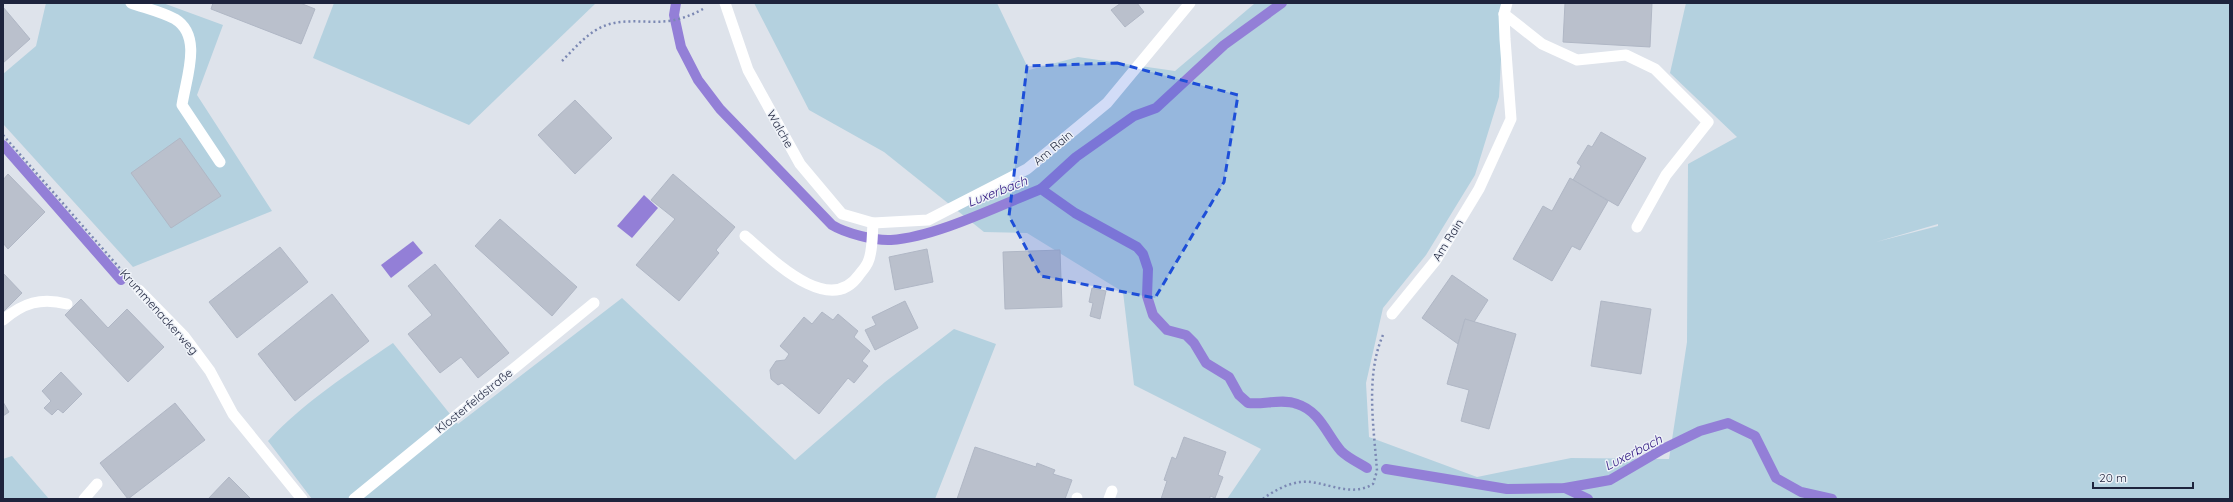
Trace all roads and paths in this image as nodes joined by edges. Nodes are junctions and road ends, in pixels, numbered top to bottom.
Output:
1 (131, 3) edge
2 (725, 3) edge
3 (1190, 3) edge
4 (1507, 3) edge
5 (1504, 14) junction
6 (687, 18) dead end
7 (562, 61) dead end
8 (3, 135) edge
9 (220, 162) dead end
10 (873, 223) junction
11 (1637, 227) dead end
12 (745, 236) dead end
13 (139, 290) joint
14 (594, 303) dead end
15 (66, 304) dead end
16 (1392, 314) joint
17 (3, 320) edge
18 (97, 484) dead end
19 (84, 499) edge
20 (302, 499) edge
21 (354, 499) edge
22 (1263, 499) edge

1 - 9 street
2 - 10 street, Walche
3 - 10 street, Am Rain
4 - 5 street, Am Rain
5 - 11 street
5 - 16 street, Am Rain
6 - 7 path
8 - 13 path, Krummenackerweg
10 - 12 street
13 - 20 street, Krummenackerweg
14 - 21 street, Klosterfeldstraße
15 - 17 street
16 - 22 path
18 - 19 street

